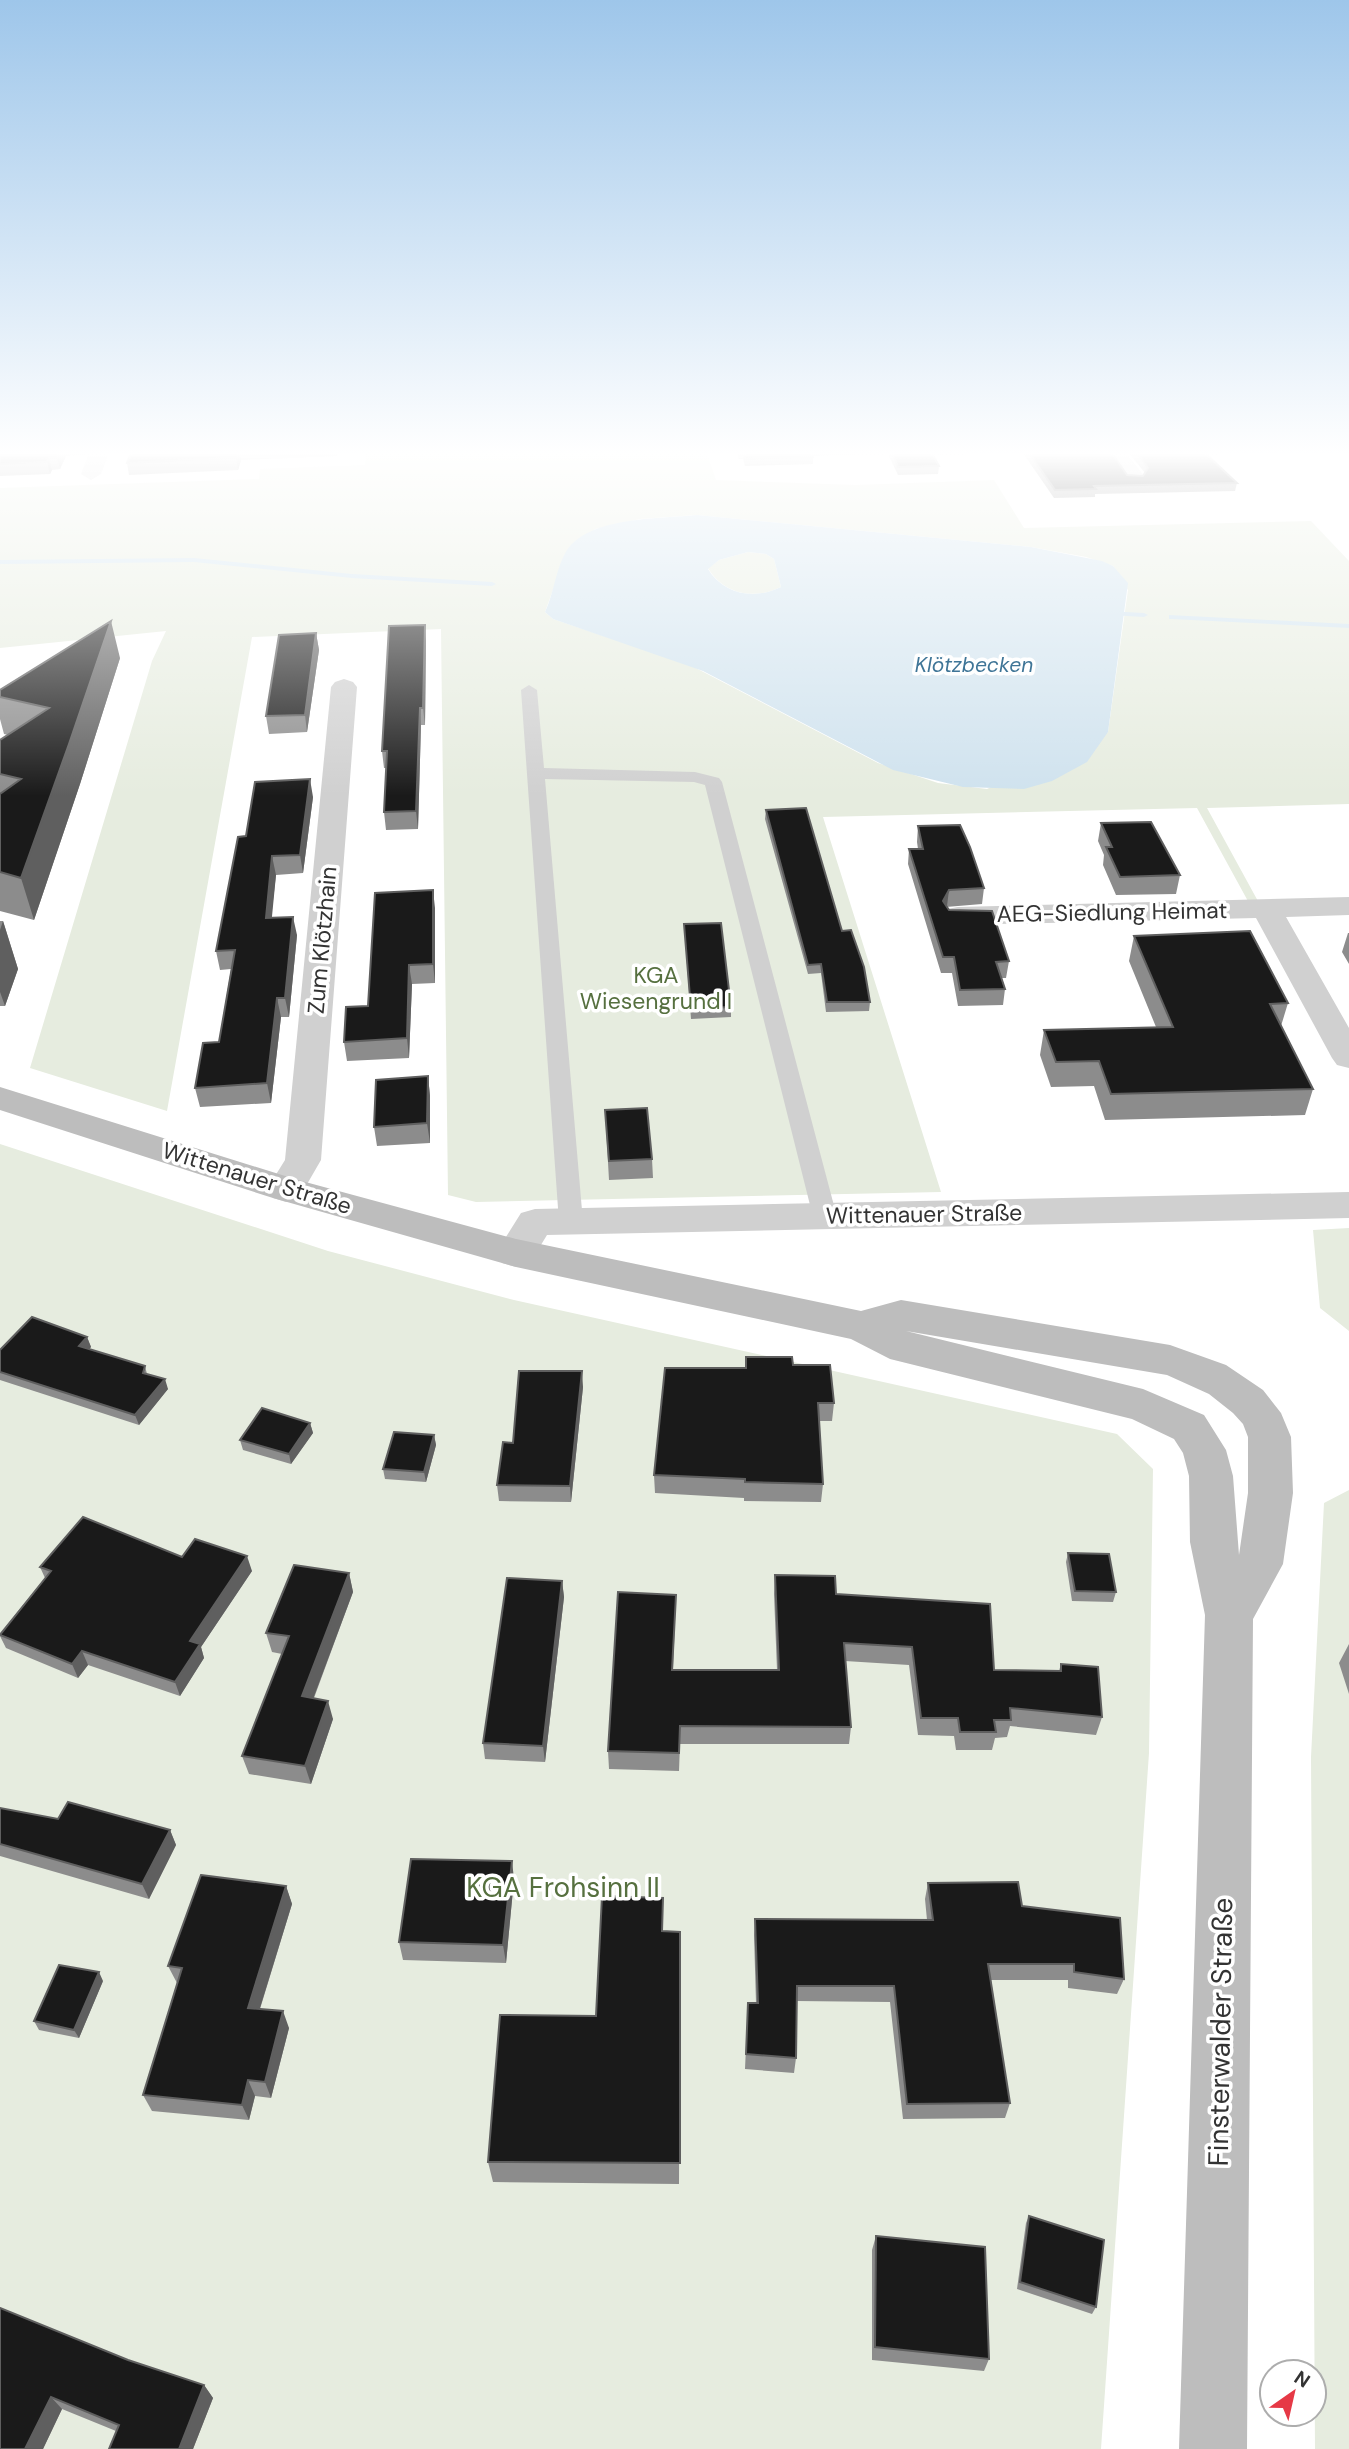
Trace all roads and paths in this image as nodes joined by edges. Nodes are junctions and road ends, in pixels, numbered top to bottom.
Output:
1 (344, 687) dead end
2 (529, 690) dead end
3 (534, 773) junction
4 (1349, 906) edge
5 (1266, 908) junction
6 (958, 916) edge
7 (1349, 1058) edge
8 (0, 1098) edge
9 (286, 1189) junction
10 (1349, 1205) edge
11 (825, 1216) junction
12 (570, 1222) junction
13 (516, 1253) junction
14 (861, 1326) junction
15 (1237, 1391) junction
16 (1189, 1427) junction
17 (1229, 1615) junction
18 (1213, 2449) edge

1 - 9 street, Zum Klötzhain
2 - 3 lane
3 - 11 lane
3 - 12 lane
4 - 5 street, AEG-Siedlung Heimat
5 - 6 street, AEG-Siedlung Heimat
5 - 7 street
8 - 9 street, Wittenauer Straße
9 - 13 street, Wittenauer Straße
10 - 11 street, Wittenauer Straße
11 - 12 street, Wittenauer Straße
12 - 13 street, Wittenauer Straße
13 - 14 street, Wittenauer Straße
14 - 15 street, Wittenauer Straße
14 - 16 street, Wittenauer Straße
15 - 16 street
15 - 17 street
16 - 17 street, Finsterwalder Straße
17 - 18 street, Finsterwalder Straße

